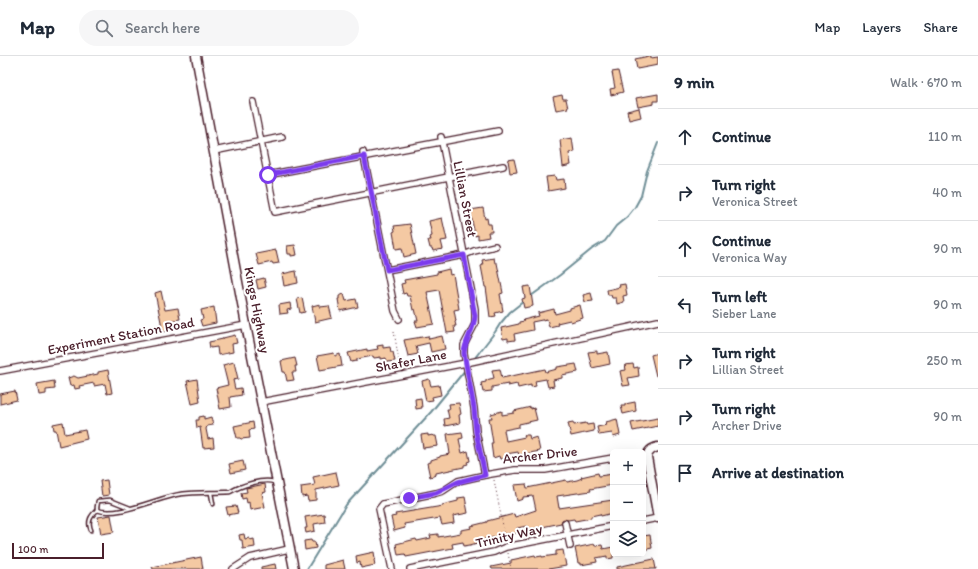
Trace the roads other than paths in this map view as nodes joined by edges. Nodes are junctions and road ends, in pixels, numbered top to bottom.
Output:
1 (196, 56) edge
2 (253, 102) dead end
3 (498, 131) dead end
4 (282, 137) dead end
5 (441, 139) junction
6 (261, 141) junction
7 (214, 151) junction
8 (364, 154) junction
9 (503, 166) dead end
10 (268, 175) junction
11 (448, 177) junction
12 (372, 193) junction
13 (495, 246) dead end
14 (464, 255) junction
15 (387, 270) junction
16 (400, 319) dead end
17 (658, 321) edge
18 (246, 324) junction
19 (466, 363) junction
20 (0, 371) edge
21 (261, 402) junction
22 (658, 447) edge
23 (646, 452) edge
24 (646, 455) edge
25 (610, 459) edge
26 (485, 475) junction
27 (277, 483) junction
28 (211, 493) junction
29 (213, 504) dead end
30 (130, 508) junction
31 (97, 510) junction
32 (658, 518) edge
33 (646, 520) edge
34 (566, 523) dead end
35 (610, 527) edge
36 (91, 530) dead end
37 (568, 535) junction
38 (570, 546) dead end
39 (290, 549) junction
40 (233, 569) edge
41 (294, 569) edge
42 (392, 569) edge
43 (410, 569) edge

1 - 7 street, Kings Highway
2 - 6 street
3 - 5 street
4 - 6 street
5 - 8 street
5 - 11 street, Lillian Street
6 - 7 street
6 - 10 street
7 - 18 street, Kings Highway
8 - 10 street
8 - 12 street
9 - 11 street
10 - 12 street
11 - 12 street
11 - 14 street, Lillian Street
12 - 15 street
13 - 14 street
14 - 15 street
14 - 19 street, Lillian Street
15 - 16 street
17 - 19 street, Shafer Lane
18 - 20 street, Experiment Station Road
18 - 21 street, Kings Highway
19 - 21 street, Shafer Lane
19 - 26 street, Lillian Street
21 - 27 street, Kings Highway
22 - 23 street
24 - 32 street
25 - 26 street, Archer Drive
26 - 42 street, Archer Drive
27 - 28 lane
27 - 39 street, Kings Highway
28 - 29 lane
28 - 30 lane
30 - 31 lane
30 - 31 lane
31 - 36 lane
32 - 33 street
34 - 37 street
35 - 37 street, Trinity Way
37 - 38 street
37 - 43 street, Trinity Way
39 - 40 street
39 - 41 street, Kings Highway

